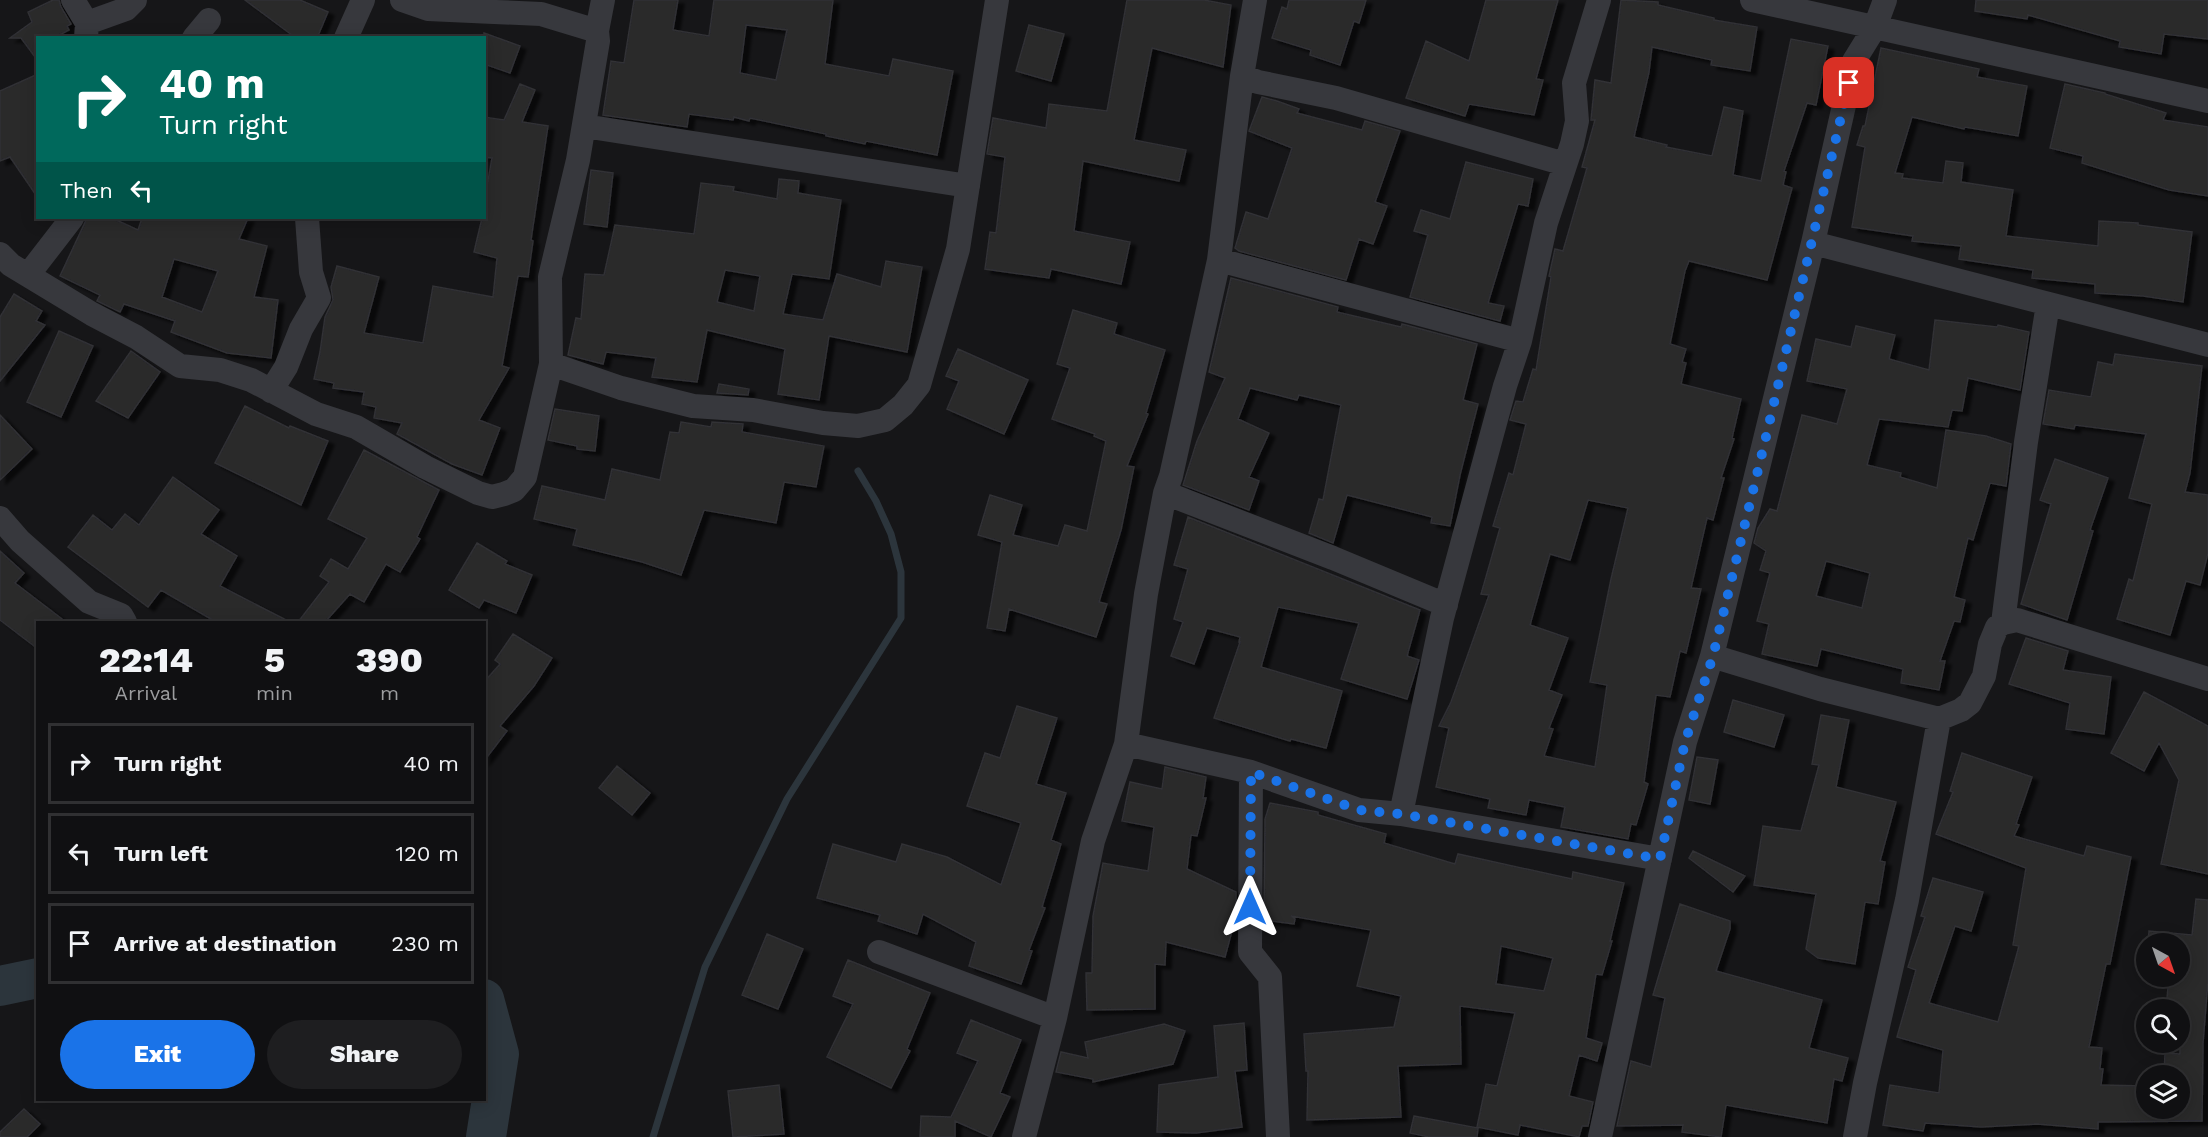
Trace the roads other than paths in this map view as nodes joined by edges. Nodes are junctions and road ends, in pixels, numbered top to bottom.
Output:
1 (73, 0) edge
2 (135, 0) edge
3 (363, 0) edge
4 (402, 0) edge
5 (603, 0) edge
6 (997, 0) edge
7 (1255, 0) edge
8 (1599, 0) edge
9 (1752, 0) edge
10 (1885, 0) edge
11 (1875, 27) junction
12 (86, 30) edge
13 (597, 31) junction
14 (347, 36) edge
15 (1242, 76) junction
16 (2208, 101) edge
17 (584, 126) junction
18 (1565, 164) junction
19 (968, 186) junction
20 (71, 219) edge
21 (307, 219) edge
22 (1813, 243) junction
23 (1219, 260) junction
24 (10, 267) edge
25 (2048, 304) junction
26 (1520, 341) junction
27 (2208, 345) edge
28 (551, 364) junction
29 (271, 391) junction
30 (1165, 493) junction
31 (0, 518) edge
32 (1446, 605) junction
33 (124, 621) edge
34 (2003, 623) junction
35 (1713, 656) junction
36 (2208, 679) edge
37 (1939, 719) junction
38 (1126, 744) junction
39 (1251, 772) junction
40 (1401, 814) junction
41 (1660, 859) junction
42 (879, 952) dead end
43 (1055, 1018) junction
44 (1024, 1137) edge
45 (1278, 1137) edge
46 (1600, 1137) edge
47 (1855, 1137) edge

1 - 12 street
2 - 12 street
3 - 14 street
4 - 13 street
5 - 13 street
6 - 19 street
7 - 15 street
8 - 18 street
9 - 11 street
10 - 11 street
11 - 16 street
11 - 22 street
13 - 17 street
15 - 18 street
15 - 23 street
17 - 19 street
17 - 28 street
18 - 26 street
19 - 28 street
20 - 24 street
21 - 29 street
22 - 25 street
22 - 35 street
23 - 26 street
23 - 30 street
24 - 29 street
25 - 27 street
25 - 34 street
26 - 32 street
28 - 29 street
30 - 32 street
30 - 38 street
31 - 33 street
32 - 40 street
34 - 36 street
34 - 37 street
35 - 37 street
35 - 41 street
37 - 47 street
38 - 39 street
38 - 43 street
39 - 40 street
39 - 45 street
40 - 41 street
41 - 46 street
42 - 43 street
43 - 44 street

